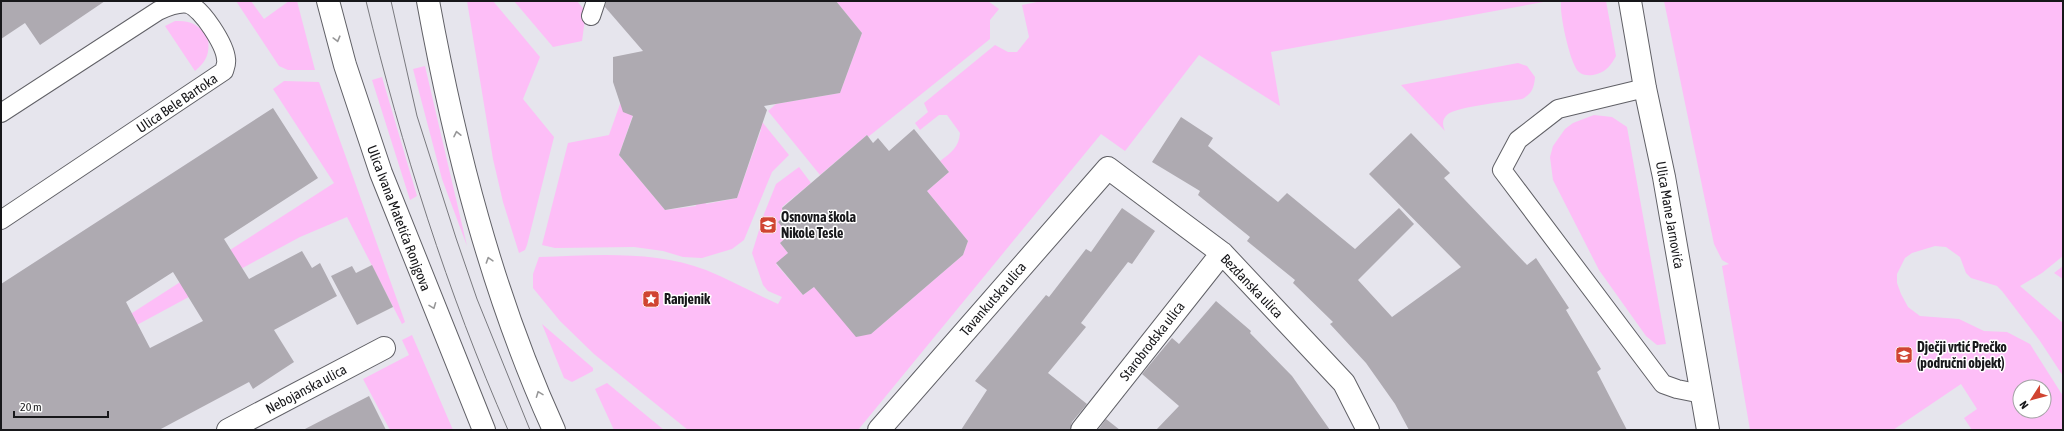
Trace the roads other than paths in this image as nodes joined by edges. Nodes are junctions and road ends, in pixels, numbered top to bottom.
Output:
1 (328, 1) edge
2 (428, 1) edge
3 (1630, 1) edge
4 (1645, 88) junction
5 (1, 113) edge
6 (1108, 168) joint
7 (1, 220) edge
8 (1222, 253) junction
9 (384, 348) dead end
10 (1702, 394) junction
11 (228, 430) edge
12 (484, 430) edge
13 (554, 430) edge
14 (879, 430) edge
15 (1082, 430) edge
16 (1368, 430) edge
17 (1708, 430) edge

1 -> 12 street, Ulica Ivana Matetića Ronjgova
13 -> 2 street
3 - 4 street, Ulica Mane Jarnovića
4 - 10 street, Ulica Mane Jarnovića
4 - 10 lane
5 - 7 lane, Ulica Bele Bartoka
6 - 8 street, Bezdanska ulica
6 - 14 street, Tavankutska ulica
8 - 15 street, Starobrodska ulica
8 - 16 street, Bezdanska ulica
9 - 11 street, Nebojanska ulica
10 - 17 street, Ulica Mane Jarnovića

